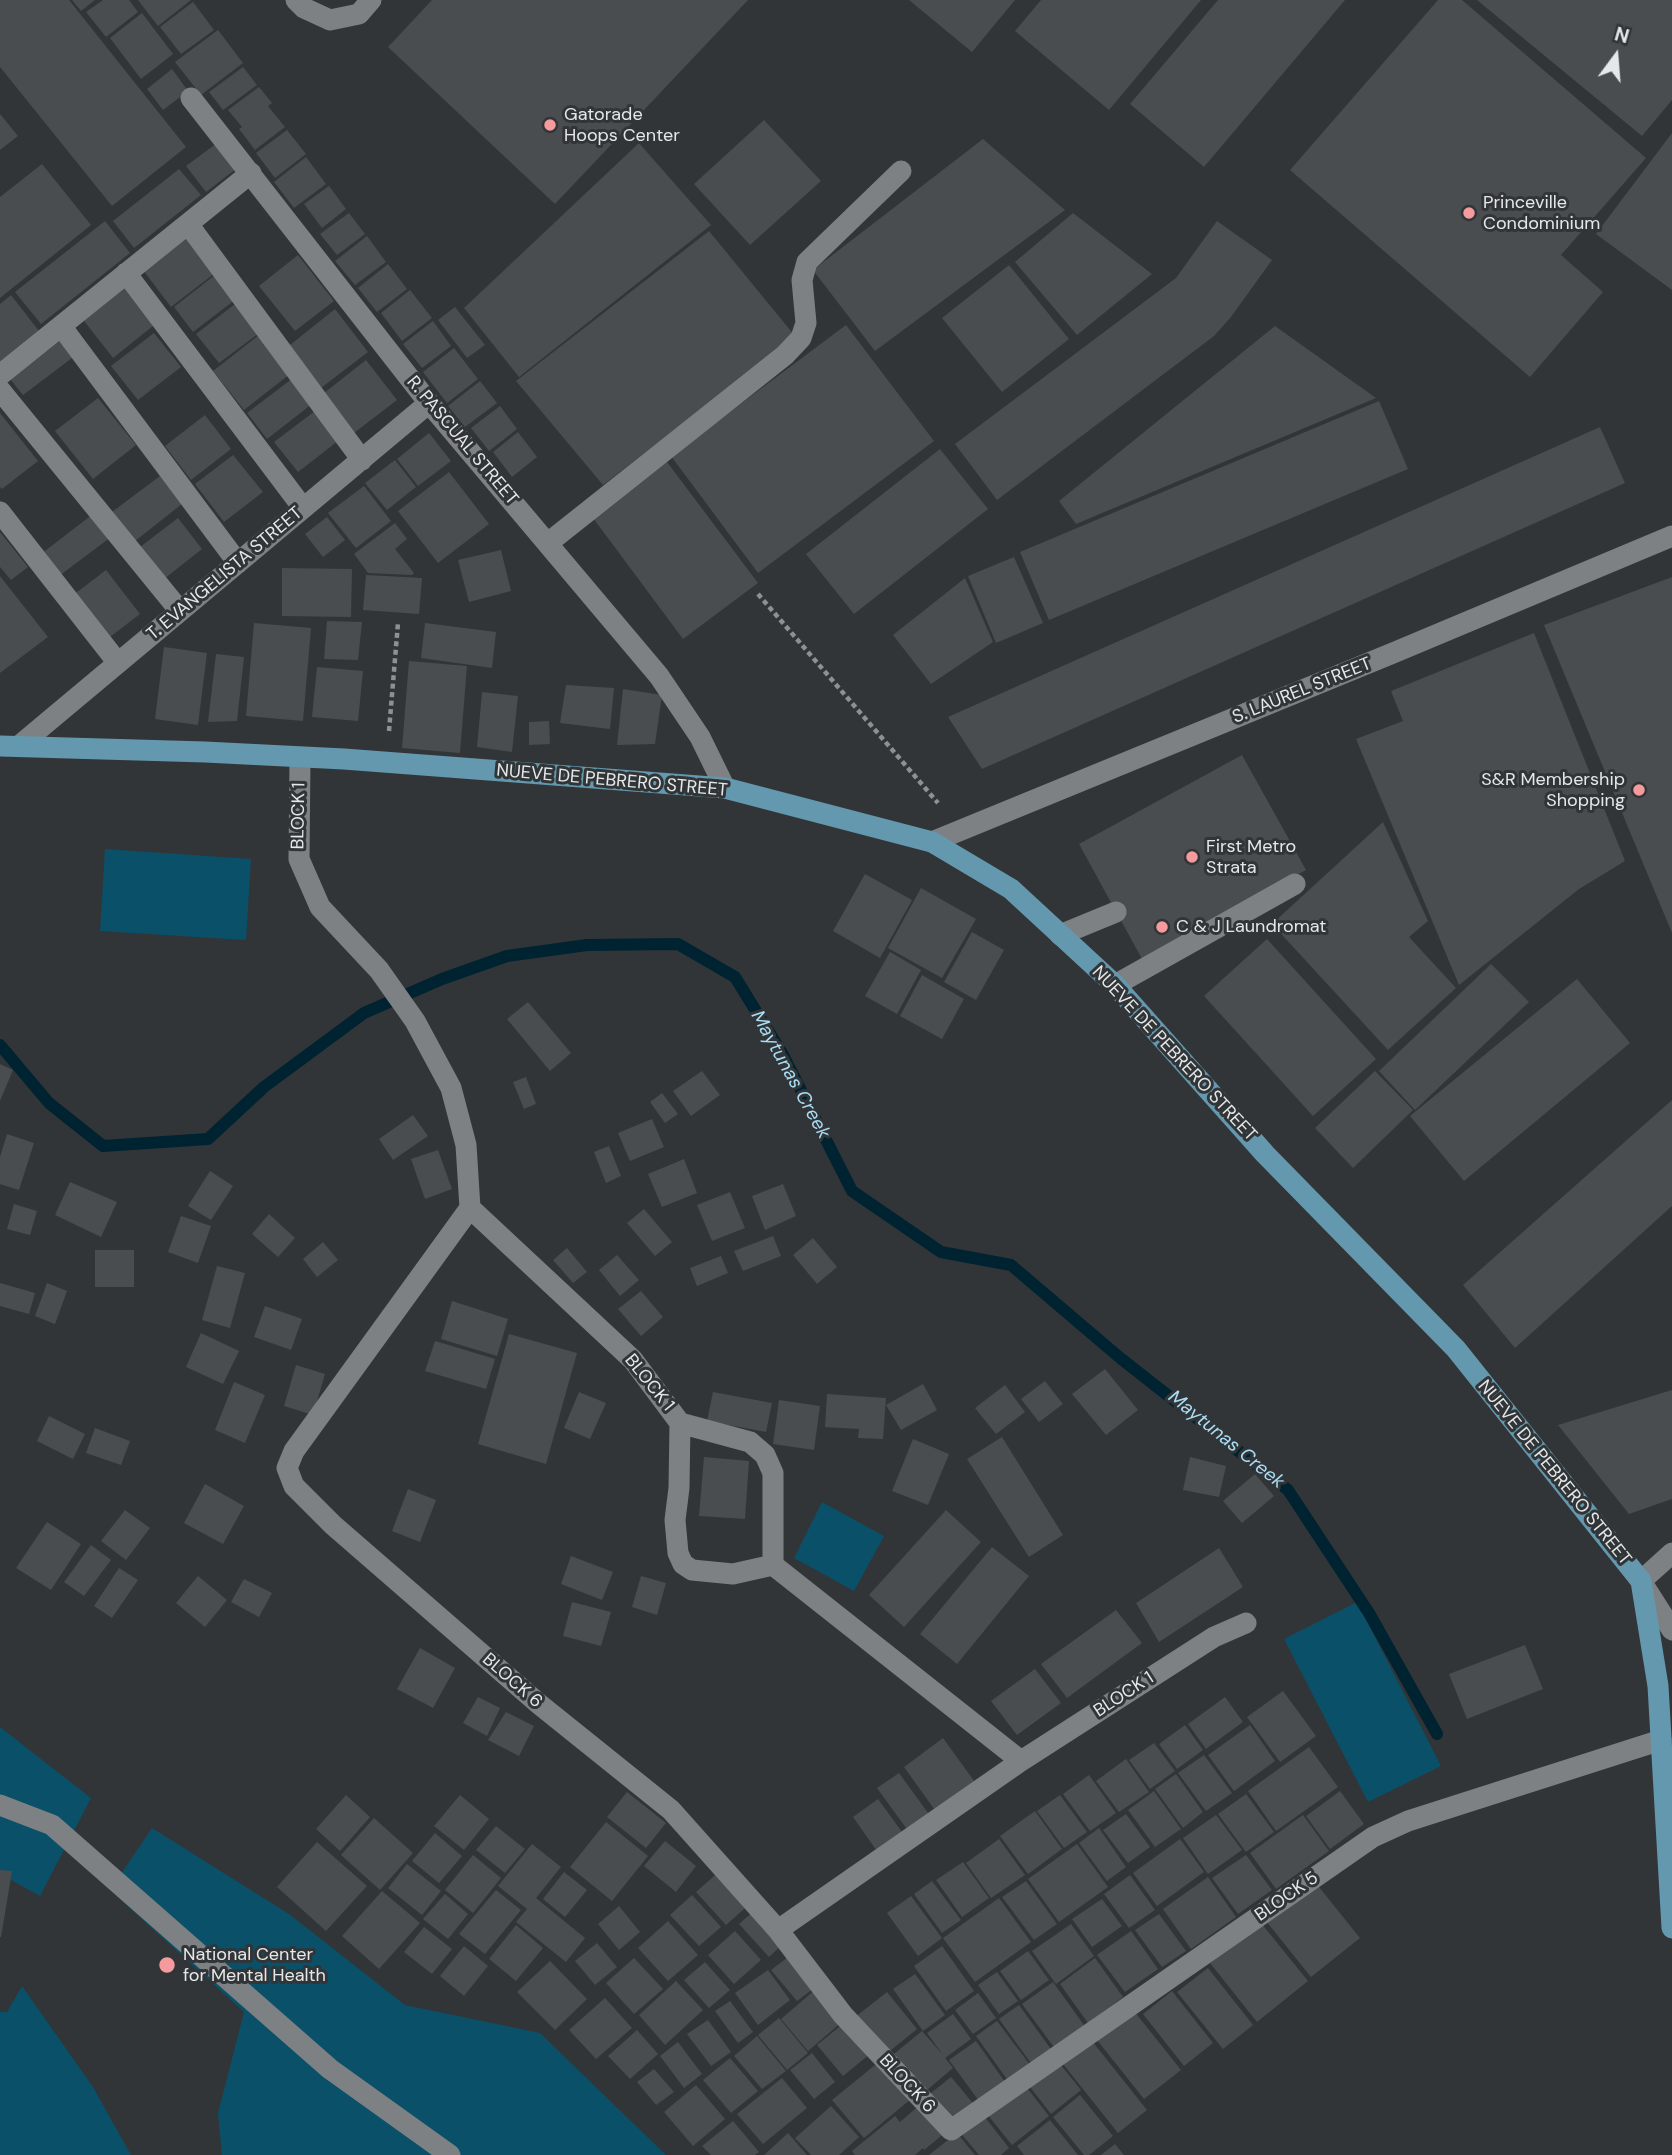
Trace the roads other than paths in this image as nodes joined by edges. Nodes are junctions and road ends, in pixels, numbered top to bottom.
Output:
1 (296, 0) edge
2 (371, 0) edge
3 (191, 97) dead end
4 (901, 171) dead end
5 (251, 173) junction
6 (188, 225) junction
7 (126, 273) junction
8 (61, 326) junction
9 (0, 375) edge
10 (0, 390) edge
11 (429, 403) junction
12 (362, 460) junction
13 (303, 508) junction
14 (0, 512) edge
15 (1672, 536) edge
16 (548, 543) junction
17 (238, 563) junction
18 (180, 611) junction
19 (118, 663) junction
20 (10, 745) edge
21 (300, 758) junction
22 (725, 788) junction
23 (932, 842) junction
24 (1295, 884) dead end
25 (1116, 912) dead end
26 (1060, 935) junction
27 (1115, 985) junction
28 (470, 1208) junction
29 (680, 1423) junction
30 (1672, 1553) edge
31 (773, 1565) junction
32 (1641, 1581) junction
33 (1246, 1623) dead end
34 (1672, 1630) edge
35 (1661, 1740) junction
36 (1021, 1761) junction
37 (0, 1805) edge
38 (1672, 1928) edge
39 (778, 1930) junction
40 (951, 2130) joint
41 (450, 2155) edge

1 - 2 street
3 - 5 street, R. PASCUAL STREET
4 - 16 street
5 - 6 street
5 - 11 street, R. PASCUAL STREET
6 - 7 street
6 - 12 street
7 - 8 street
7 - 13 street
8 - 9 street
8 - 17 street
10 - 18 street
11 - 12 street, T. EVANGELISTA STREET
11 - 16 street, R. PASCUAL STREET
12 - 13 street, T. EVANGELISTA STREET
13 - 17 street, T. EVANGELISTA STREET
14 - 19 street
15 - 23 street, S. LAUREL STREET
16 - 22 street, R. PASCUAL STREET
17 - 18 street, T. EVANGELISTA STREET
18 - 19 street, T. EVANGELISTA STREET
19 - 20 street, T. EVANGELISTA STREET
20 - 21 main road, NUEVE DE PEBRERO STREET
21 - 22 main road, NUEVE DE PEBRERO STREET
21 - 28 street, BLOCK 1
22 - 23 main road, NUEVE DE PEBRERO STREET
23 - 26 main road, NUEVE DE PEBRERO STREET
24 - 27 street
25 - 26 street
26 - 27 main road, NUEVE DE PEBRERO STREET
27 - 32 main road, NUEVE DE PEBRERO STREET
28 - 29 street, BLOCK 1
28 - 39 street, BLOCK 6
29 - 31 street, BLOCK 1
29 - 31 street
30 - 32 street
31 - 36 street
32 - 34 street
32 - 35 main road, NUEVE DE PEBRERO STREET
33 - 36 street, BLOCK 1
35 - 38 main road, NUEVE DE PEBRERO STREET
35 - 40 street, BLOCK 5
36 - 39 street, BLOCK 1
37 - 41 street
39 - 40 street, BLOCK 6

